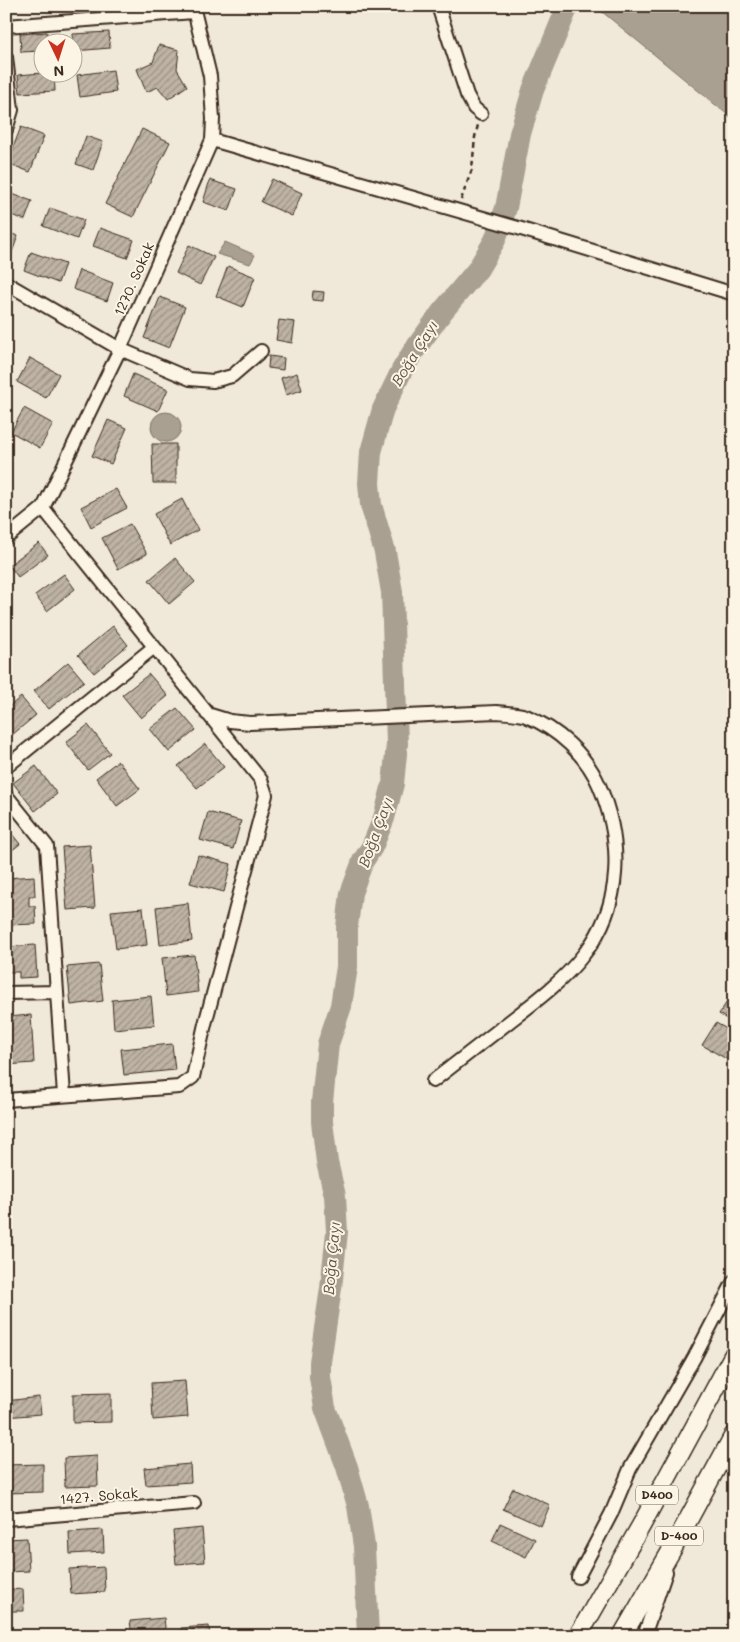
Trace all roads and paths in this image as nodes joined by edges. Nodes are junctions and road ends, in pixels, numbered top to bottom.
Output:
1 (438, 6) edge
2 (193, 9) edge
3 (6, 26) edge
4 (6, 57) edge
5 (481, 114) joint
6 (6, 130) edge
7 (212, 140) junction
8 (458, 210) junction
9 (6, 283) edge
10 (734, 294) edge
11 (120, 349) junction
12 (261, 351) dead end
13 (43, 508) junction
14 (6, 538) edge
15 (154, 647) junction
16 (208, 714) junction
17 (6, 767) edge
18 (6, 795) edge
19 (57, 992) junction
20 (6, 994) edge
21 (433, 1081) dead end
22 (64, 1095) junction
23 (6, 1100) edge
24 (734, 1281) edge
25 (734, 1354) edge
26 (734, 1436) edge
27 (194, 1503) dead end
28 (6, 1519) edge
29 (674, 1546) junction
30 (578, 1577) dead end
31 (578, 1636) edge
32 (622, 1636) edge
33 (644, 1636) edge

1 - 5 street
2 - 3 street
2 - 7 street, 1270. Sokak
4 - 6 street
5 - 8 path
7 - 8 street
7 - 11 street, 1270. Sokak
8 - 10 street
9 - 11 street
11 - 12 street
11 - 13 street, 1270. Sokak
13 - 14 street, 1270. Sokak
13 - 15 street
15 - 16 street
15 - 17 street
16 - 21 street
16 - 22 street
18 - 19 street
19 - 20 street
19 - 22 street
22 - 23 street
24 - 30 street
25 - 31 highway, D400
26 - 29 highway, D-400
27 - 28 street, 1427. Sokak
29 - 32 highway, D-400
29 - 33 street

